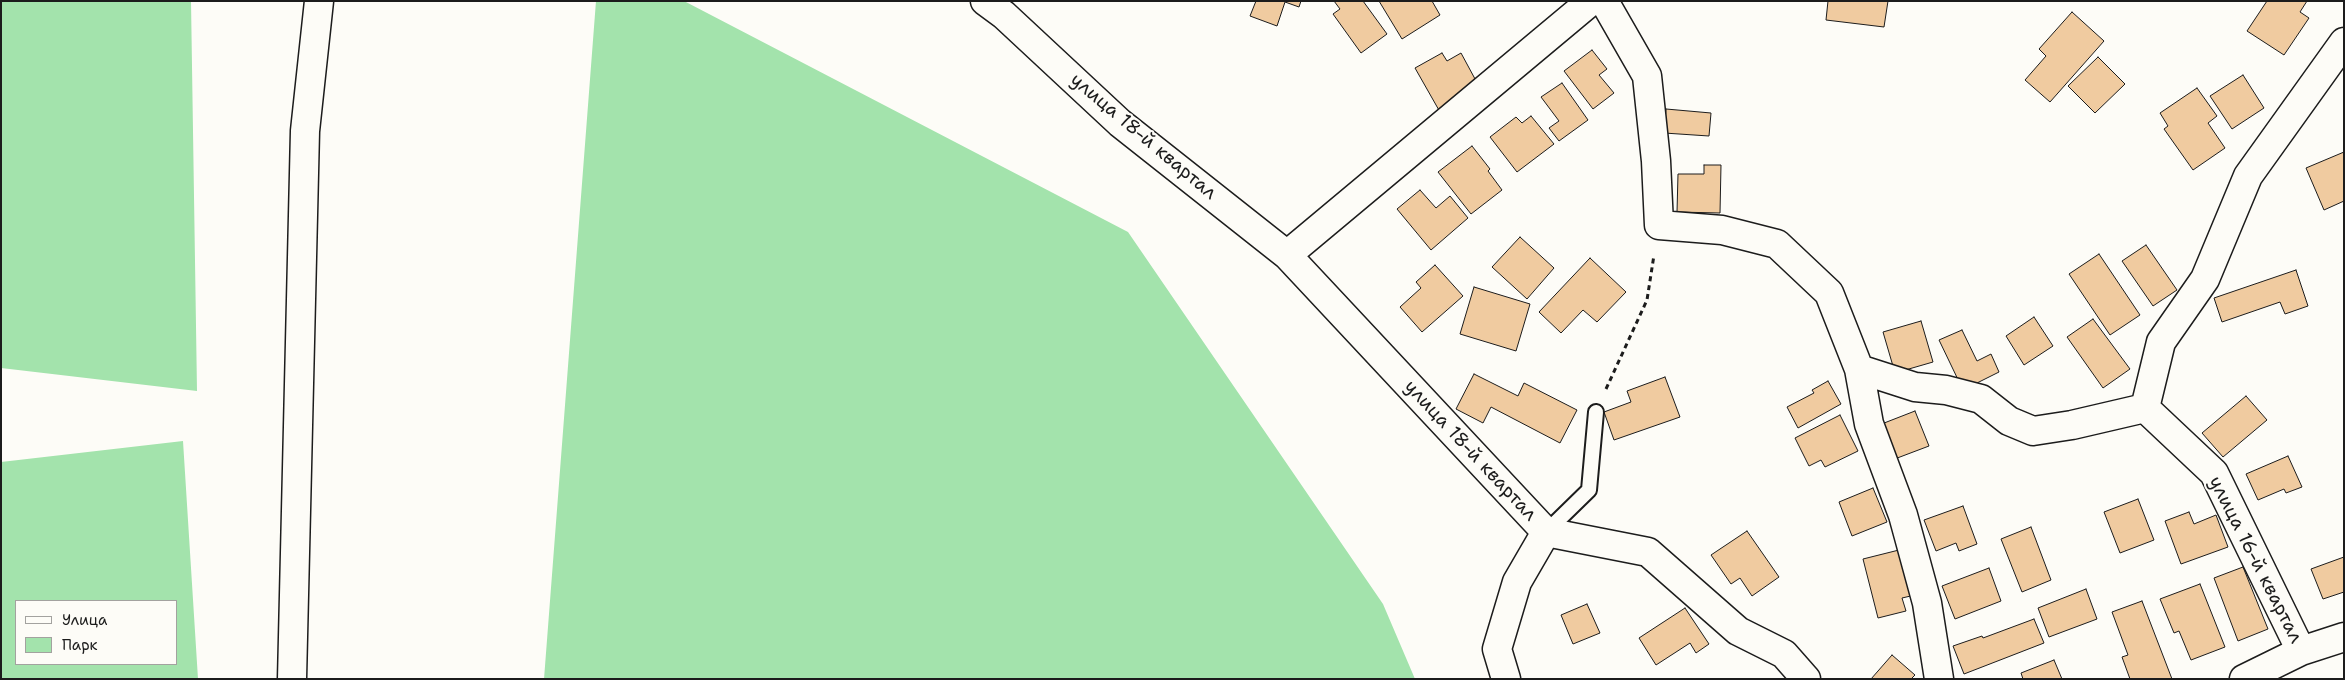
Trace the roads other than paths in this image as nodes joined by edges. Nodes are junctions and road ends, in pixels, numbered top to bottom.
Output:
1 (319, 1) edge
2 (1591, 1) edge
3 (1604, 1) edge
4 (995, 8) edge
5 (2344, 42) edge
6 (1287, 255) junction
7 (1859, 369) junction
8 (2145, 408) junction
9 (1596, 412) road end
10 (1546, 532) junction
11 (2344, 637) edge
12 (2301, 651) junction
13 (292, 679) edge
14 (1506, 679) edge
15 (1806, 679) edge
16 (1939, 679) edge
17 (2244, 679) edge

1 - 13 street
2 - 6 street
3 - 7 street
4 - 6 street, улица 18-й квартал
5 - 8 street
6 - 10 street, улица 18-й квартал
7 - 8 street
7 - 16 street
8 - 12 street, улица 16-й квартал
9 - 10 lane, улица 18-й квартал
10 - 14 street
10 - 15 street
11 - 12 street
12 - 17 street

